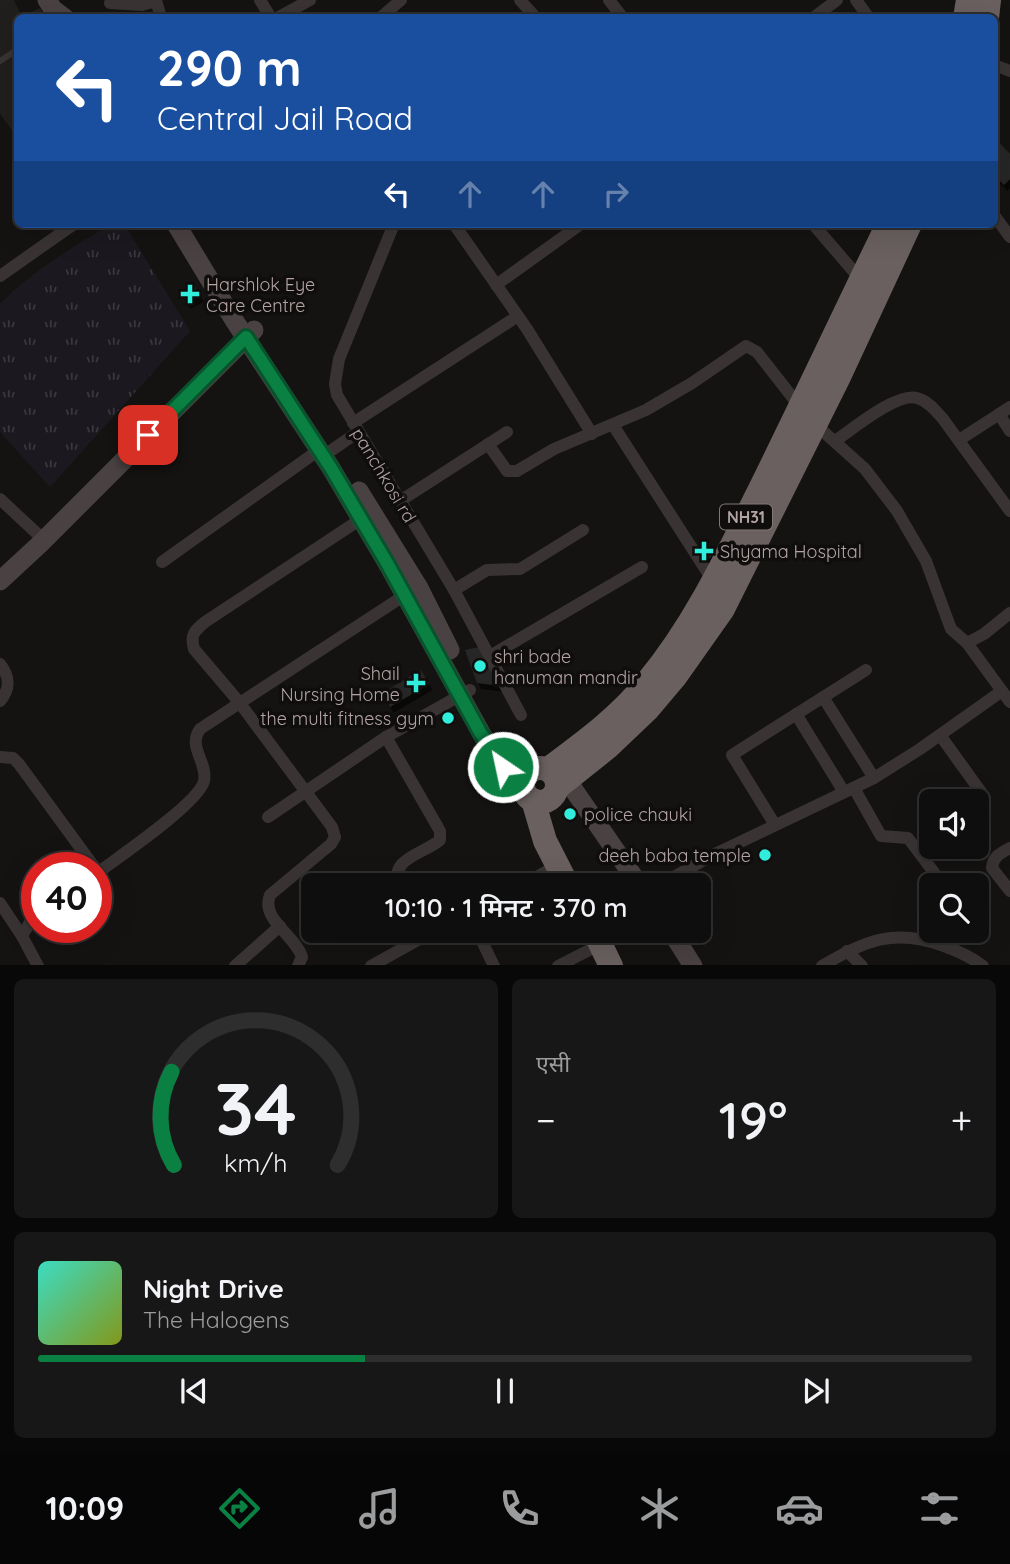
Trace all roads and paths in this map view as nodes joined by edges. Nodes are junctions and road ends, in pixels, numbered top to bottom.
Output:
1 (310, 0) edge
2 (401, 0) edge
3 (520, 0) edge
4 (837, 0) edge
5 (156, 1) edge
6 (110, 3) dead end
7 (284, 14) edge
8 (385, 14) edge
9 (532, 14) edge
10 (818, 14) edge
11 (998, 220) edge
12 (68, 228) edge
13 (179, 228) edge
14 (192, 228) edge
15 (392, 228) edge
16 (457, 228) edge
17 (575, 228) edge
18 (816, 228) edge
19 (886, 228) edge
20 (908, 228) edge
21 (1010, 237) edge
22 (3, 268) edge
23 (861, 280) junction
24 (496, 285) junction
25 (518, 316) junction
26 (247, 328) junction
27 (1005, 411) edge
28 (808, 415) junction
29 (613, 425) junction
30 (355, 427) junction
31 (1010, 431) edge
32 (507, 432) dead end
33 (592, 434) junction
34 (959, 440) junction
35 (835, 441) junction
36 (488, 444) junction
37 (326, 450) junction
38 (0, 499) edge
39 (400, 500) junction
40 (1010, 509) edge
41 (361, 520) junction
42 (583, 530) dead end
43 (41, 537) junction
44 (162, 562) dead end
45 (642, 567) dead end
46 (0, 570) edge
47 (0, 581) edge
48 (714, 582) junction
49 (454, 590) junction
50 (405, 595) junction
51 (1010, 613) edge
52 (967, 643) junction
53 (490, 656) junction
54 (0, 664) edge
55 (866, 670) dead end
56 (465, 692) junction
57 (1006, 696) edge
58 (823, 697) junction
59 (0, 701) edge
60 (239, 702) junction
61 (796, 714) junction
62 (521, 715) dead end
63 (940, 735) junction
64 (386, 737) junction
65 (0, 757) edge
66 (874, 778) junction
67 (543, 785) junction
68 (979, 789) edge
69 (304, 790) junction
70 (849, 790) junction
71 (268, 817) dead end
72 (775, 825) junction
73 (1010, 848) edge
74 (83, 852) edge
75 (112, 860) edge
76 (564, 871) edge
77 (397, 873) edge
78 (628, 873) edge
79 (683, 873) edge
80 (934, 873) edge
81 (1010, 891) edge
82 (0, 903) edge
83 (280, 926) junction
84 (21, 934) edge
85 (26, 943) edge
86 (413, 943) edge
87 (483, 943) edge
88 (603, 943) edge
89 (679, 943) edge
90 (950, 943) edge
91 (949, 947) junction
92 (847, 951) junction
93 (389, 961) edge
94 (38, 965) edge
95 (234, 965) edge
96 (298, 965) edge
97 (371, 965) edge
98 (494, 965) edge
99 (558, 965) edge
100 (622, 965) edge
101 (693, 965) edge
102 (822, 965) edge
103 (862, 965) edge
104 (982, 965) edge

1 - 7 street
2 - 8 street
3 - 9 street
4 - 10 street
5 - 6 street
11 - 21 street
12 - 22 street
13 - 26 street
14 - 26 street
15 - 30 street, panchkosi rd
16 - 24 street
17 - 24 street
18 - 23 street
19 - 23 highway, NH31
20 - 28 highway, NH31
23 - 28 highway, NH31
24 - 25 street
25 - 30 street
25 - 33 street
26 - 37 street
26 - 43 street
27 - 31 street
27 - 34 street
28 - 29 street
28 - 35 street
28 - 48 highway, NH31
28 - 67 highway, NH31
29 - 33 street
29 - 48 street
30 - 37 street
30 - 39 street, panchkosi rd
32 - 36 street
33 - 36 street
34 - 35 street
34 - 40 street
35 - 52 street
36 - 39 street
37 - 41 street
37 - 44 street
37 - 56 street
38 - 43 street
39 - 49 street, panchkosi rd
41 - 50 street
41 - 60 street
42 - 49 street
43 - 46 street
43 - 47 street
45 - 53 street
48 - 67 highway, NH31
49 - 53 street, panchkosi rd
50 - 56 street
50 - 60 street
51 - 52 street
52 - 57 street
53 - 62 street, panchkosi rd
54 - 59 street
55 - 58 street
56 - 64 street
56 - 67 street
57 - 63 street
58 - 61 street
58 - 66 street
60 - 69 street
60 - 75 street
61 - 70 street
61 - 72 street
63 - 66 street
63 - 68 street
64 - 69 street
64 - 77 street
65 - 74 street
66 - 70 street
67 - 76 highway
67 - 78 street
69 - 71 street
69 - 83 street
70 - 72 street
70 - 80 street
72 - 79 street
73 - 81 street
82 - 84 street
83 - 95 street
83 - 96 street
85 - 94 street
86 - 93 street
87 - 98 street
88 - 99 street
88 - 100 highway
89 - 101 street
90 - 91 street
91 - 92 street
91 - 104 street
92 - 102 street
92 - 103 street
93 - 97 street

